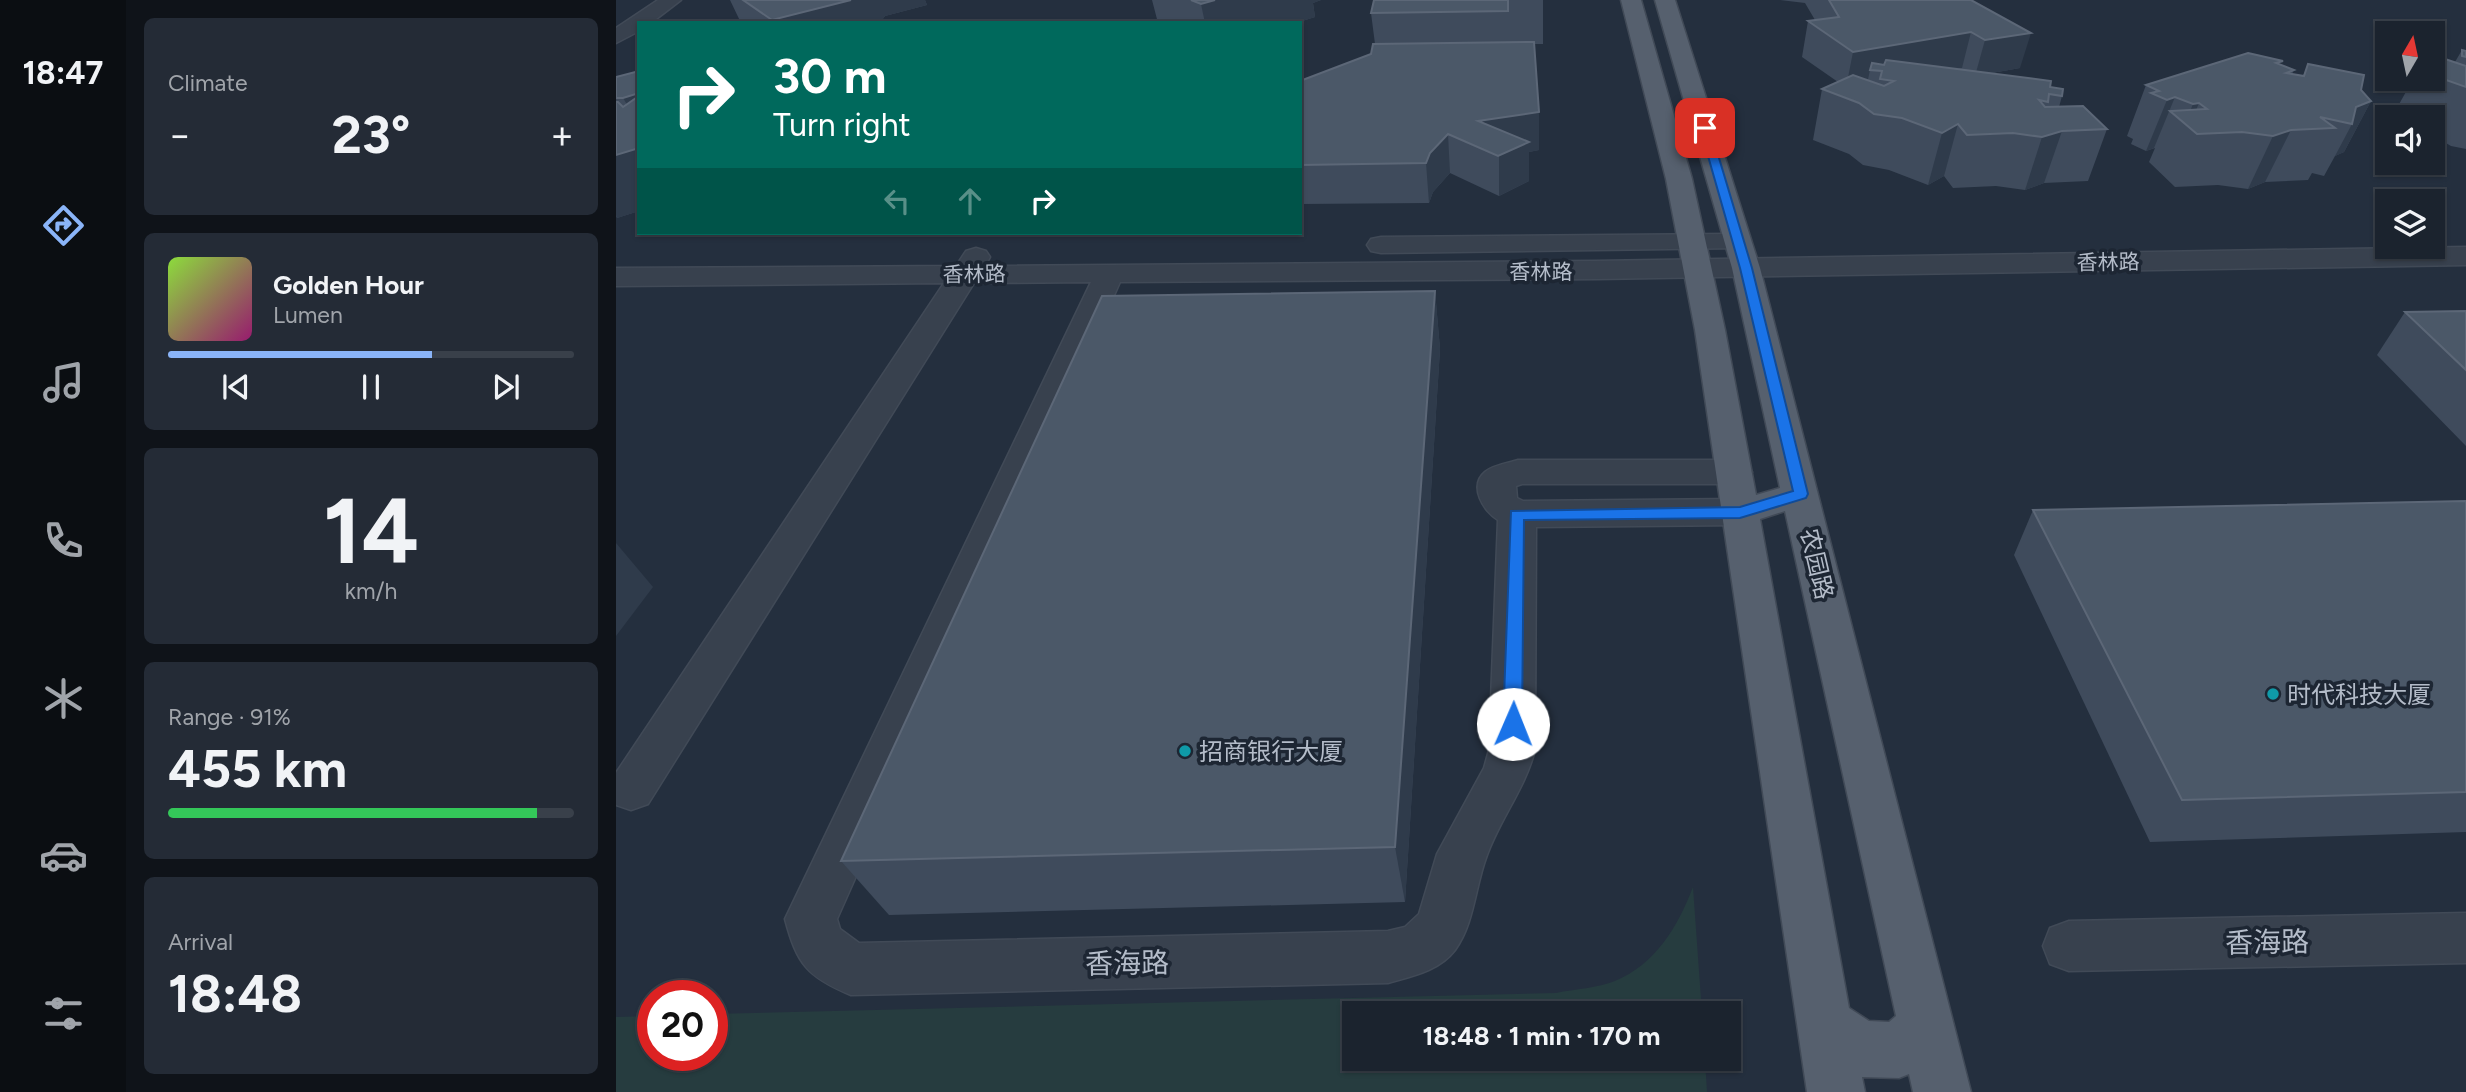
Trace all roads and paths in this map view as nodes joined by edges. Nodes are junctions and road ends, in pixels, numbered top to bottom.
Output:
1 (671, 0) edge
2 (1631, 0) edge
3 (1665, 0) edge
4 (691, 8) dead end
5 (640, 21) edge
6 (672, 21) edge
7 (637, 23) edge
8 (616, 37) edge
9 (637, 45) edge
10 (616, 59) edge
11 (2445, 232) edge
12 (2466, 232) edge
13 (2375, 233) edge
14 (1329, 245) dead end
15 (1356, 245) dead end
16 (616, 252) edge
17 (1694, 255) junction
18 (1742, 255) junction
19 (2466, 256) edge
20 (972, 262) junction
21 (1110, 273) junction
22 (616, 277) edge
23 (1734, 472) junction
24 (1801, 494) junction
25 (1740, 512) junction
26 (1517, 514) junction
27 (631, 790) dead end
28 (2466, 938) edge
29 (2069, 946) dead end
30 (1824, 1024) junction
31 (1927, 1026) junction
32 (1836, 1092) edge
33 (1942, 1092) edge

1 - 5 street
2 - 17 main road
3 - 18 main road, 农园路
4 - 6 street
7 - 8 street
9 - 10 street
11 - 12 street
13 - 18 street, 香林路
14 - 20 street, 香林路
15 - 17 street, 香林路
16 - 20 street, 香林路
17 - 18 street, 香林路
17 - 21 street, 香林路
17 - 23 main road
18 - 19 street, 香林路
18 - 24 main road, 农园路
20 - 21 street, 香林路
20 - 22 street, 香林路
20 - 27 street
21 - 26 street, 香海路
23 - 24 main road
23 - 25 main road
23 - 26 street
24 - 25 main road
24 - 31 main road, 农园路
25 - 26 street
25 - 30 main road
28 - 29 street, 香海路
30 - 31 main road
30 - 32 main road
31 - 33 main road, 农园路

